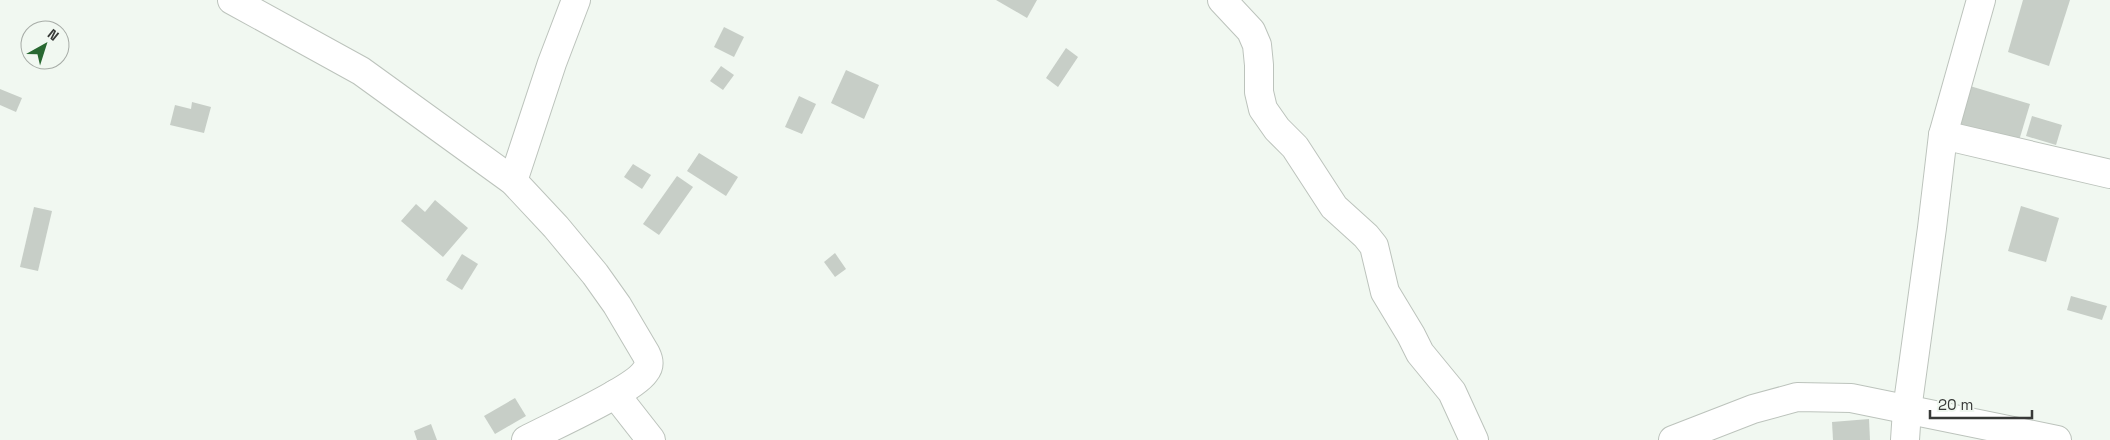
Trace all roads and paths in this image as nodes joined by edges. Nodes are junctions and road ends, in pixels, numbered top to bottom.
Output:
1 (232, 0) edge
2 (576, 0) edge
3 (1222, 0) edge
4 (1980, 0) edge
5 (1943, 135) junction
6 (2110, 174) edge
7 (513, 181) junction
8 (615, 394) junction
9 (1907, 410) junction
10 (526, 440) edge
11 (651, 440) edge
12 (1474, 440) edge
13 (1673, 440) edge
14 (1905, 440) edge
15 (2058, 440) edge

1 - 7 street
2 - 7 street
3 - 12 street
4 - 5 street
5 - 6 street
5 - 9 street
7 - 8 street
8 - 10 street
8 - 11 street
9 - 13 street
9 - 14 street
9 - 15 street

